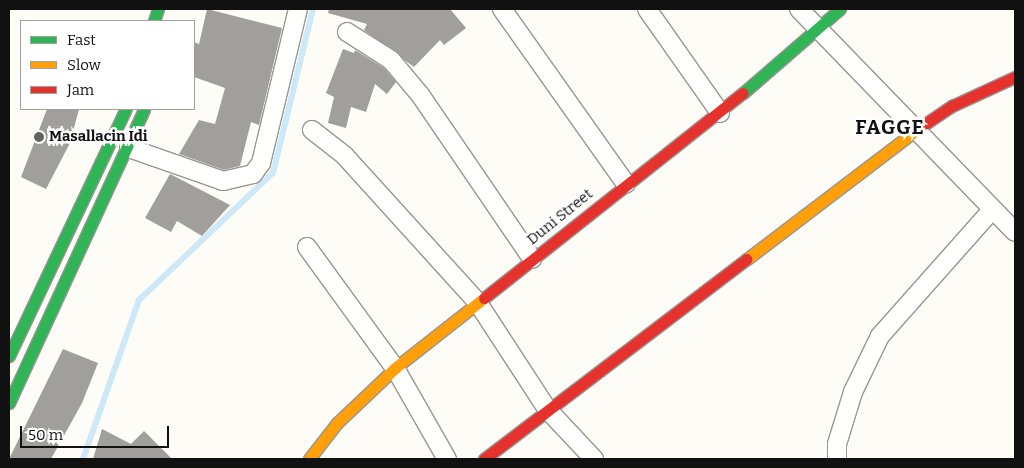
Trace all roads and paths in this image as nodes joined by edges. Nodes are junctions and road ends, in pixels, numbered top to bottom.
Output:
1 (298, 9) edge
2 (502, 9) edge
3 (646, 9) edge
4 (799, 9) edge
5 (840, 9) edge
6 (816, 29) junction
7 (347, 32) dead end
8 (1015, 78) edge
9 (126, 110) edge
10 (144, 110) edge
11 (720, 113) junction
12 (312, 130) dead end
13 (915, 131) junction
14 (129, 148) junction
15 (626, 184) junction
16 (991, 211) junction
17 (1015, 232) edge
18 (307, 247) dead end
19 (532, 259) junction
20 (478, 303) junction
21 (9, 356) edge
22 (394, 368) junction
23 (9, 403) edge
24 (547, 409) junction
25 (309, 459) edge
26 (447, 459) edge
27 (484, 459) edge
28 (594, 459) edge
29 (837, 459) edge

1 - 14 street
2 - 15 street
3 - 11 street
4 - 6 street
5 - 6 street, Duni Street
6 - 11 street, Duni Street
6 - 13 street
7 - 19 street
8 - 13 street
9 - 21 street
10 - 14 street
11 - 15 street, Duni Street
12 - 20 street
13 - 16 street
13 - 24 street
14 - 23 street
15 - 19 street, Duni Street
16 - 17 street
16 - 29 street
18 - 22 street
19 - 20 street, Duni Street
20 - 22 street, Duni Street
20 - 24 street
22 - 25 street, Duni Street
22 - 26 street
24 - 27 street
24 - 28 street

